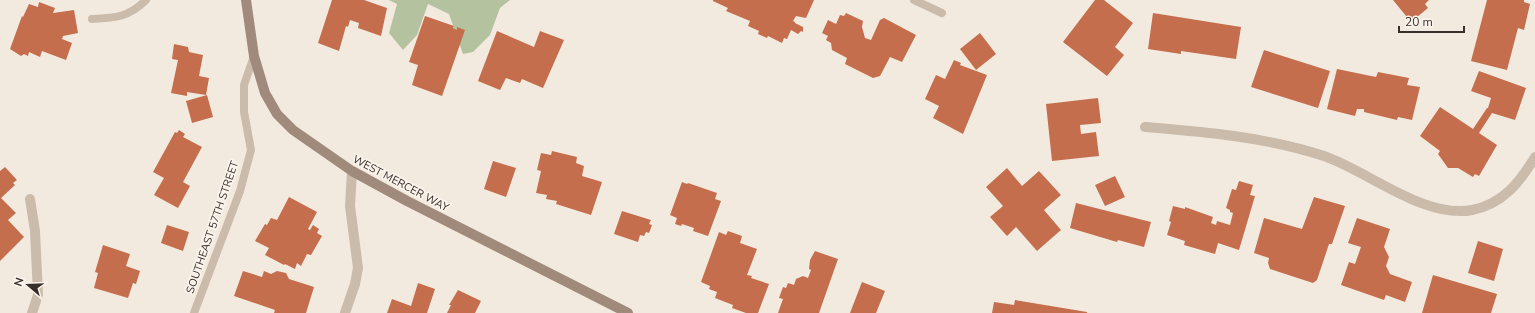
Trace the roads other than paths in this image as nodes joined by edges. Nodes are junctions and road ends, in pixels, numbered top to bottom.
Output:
1 (146, 0) edge
2 (246, 0) edge
3 (914, 0) edge
4 (942, 13) dead end
5 (92, 19) dead end
6 (254, 56) junction
7 (1145, 127) dead end
8 (1535, 157) edge
9 (352, 172) junction
10 (30, 200) dead end
11 (32, 313) edge
12 (194, 313) edge
13 (345, 313) edge
14 (628, 313) edge

1 - 5 lane
2 - 6 street, WEST MERCER WAY
3 - 4 lane
6 - 9 street, WEST MERCER WAY
6 - 12 lane, SOUTHEAST 57TH STREET
7 - 8 street
9 - 13 street
9 - 14 street, WEST MERCER WAY
10 - 11 street

